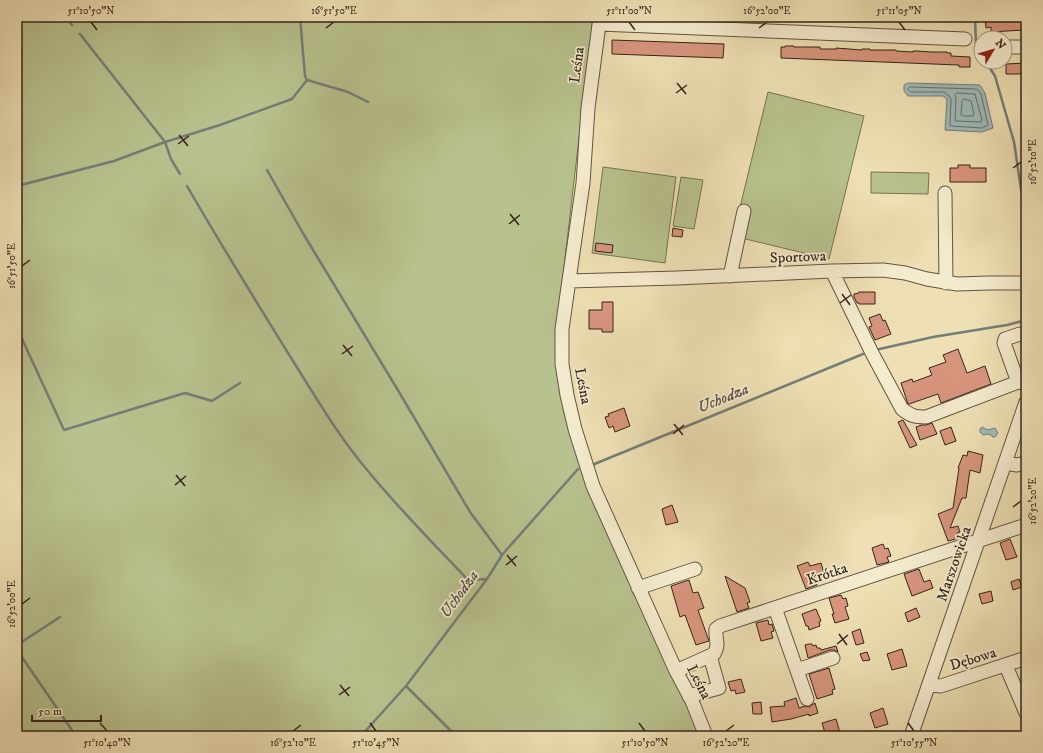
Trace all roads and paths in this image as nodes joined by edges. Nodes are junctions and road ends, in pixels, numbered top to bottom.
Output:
1 (600, 20) edge
2 (965, 39) dead end
3 (1026, 46) edge
4 (1013, 47) edge
5 (945, 193) dead end
6 (744, 211) dead end
7 (832, 271) junction
8 (730, 276) junction
9 (569, 281) junction
10 (946, 282) junction
11 (1026, 283) edge
12 (1026, 334) edge
13 (1022, 383) edge
14 (1026, 402) edge
15 (1020, 436) edge
16 (1005, 463) junction
17 (1026, 463) edge
18 (1026, 524) edge
19 (979, 539) junction
20 (695, 569) dead end
21 (638, 588) junction
22 (775, 608) junction
23 (710, 656) junction
24 (833, 658) dead end
25 (1026, 658) edge
26 (1006, 666) junction
27 (797, 670) junction
28 (676, 671) junction
29 (929, 685) junction
30 (689, 696) junction
31 (807, 699) dead end
32 (1026, 713) edge
33 (706, 736) edge
34 (911, 736) edge

1 - 2 street
1 - 9 street, Leśna
3 - 4 street
5 - 10 street
6 - 8 street
7 - 8 street, Sportowa
7 - 10 street, Sportowa
7 - 13 street
8 - 9 street, Sportowa
9 - 21 street, Leśna
10 - 11 street, Sportowa
12 - 13 street
14 - 15 street, Marszowicka
15 - 16 street, Marszowicka
16 - 17 street
16 - 19 street, Marszowicka
18 - 19 street
19 - 22 street, Krótka
19 - 29 street, Marszowicka
20 - 21 street
21 - 28 street, Leśna
22 - 23 street, Krótka
22 - 27 street
23 - 28 street
23 - 30 street
24 - 27 street
25 - 26 street, Dębowa
26 - 29 street, Dębowa
26 - 32 street
27 - 31 street
28 - 30 street, Leśna
29 - 34 street, Marszowicka
30 - 33 street, Leśna

